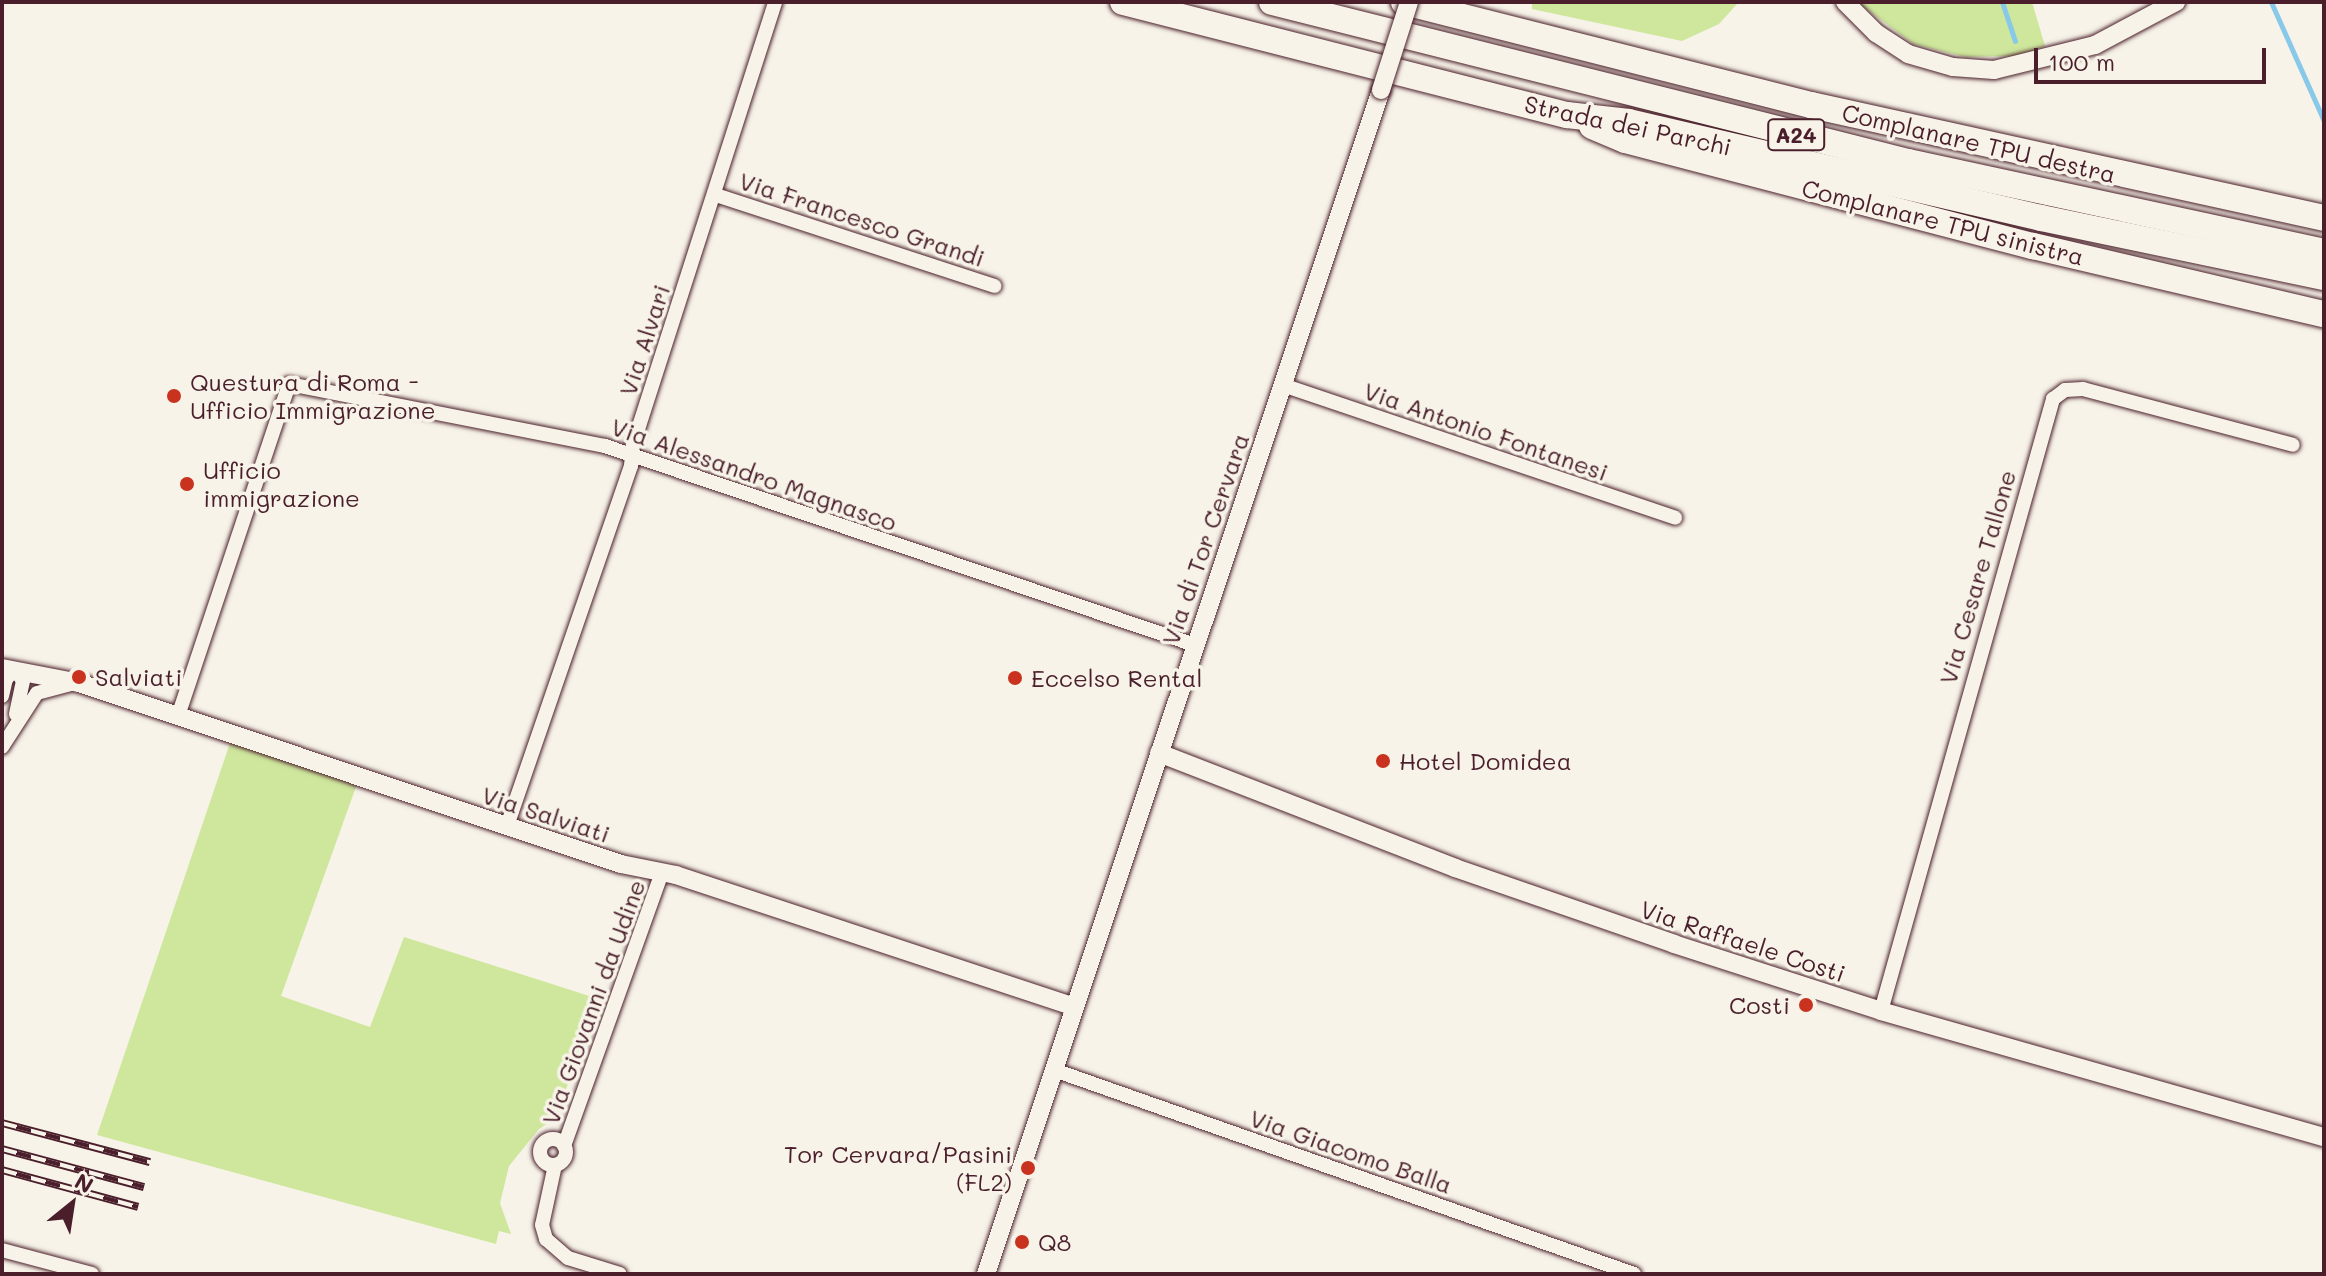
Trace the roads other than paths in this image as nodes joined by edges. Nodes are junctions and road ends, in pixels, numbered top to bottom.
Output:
1 (775, 2) edge
2 (1123, 2) edge
3 (1272, 2) edge
4 (1406, 2) edge
5 (1845, 2) edge
6 (2176, 2) edge
7 (1567, 115) junction
8 (716, 195) junction
9 (2233, 199) junction
10 (2324, 206) edge
11 (2324, 218) edge
12 (2324, 252) edge
13 (2324, 277) edge
14 (995, 286) dead end
15 (2254, 300) junction
16 (2324, 314) edge
17 (2324, 327) edge
18 (1283, 385) junction
19 (2293, 445) dead end
20 (632, 456) junction
21 (1675, 518) dead end
22 (1195, 645) junction
23 (8, 668) edge
24 (79, 683) junction
25 (2, 696) edge
26 (178, 716) junction
27 (14, 722) junction
28 (2, 747) edge
29 (1159, 753) junction
30 (507, 826) junction
31 (662, 872) junction
32 (1075, 1007) junction
33 (1881, 1011) junction
34 (1054, 1070) junction
35 (2324, 1137) edge
36 (564, 1146) junction
37 (555, 1165) junction
38 (2, 1250) edge
39 (92, 1274) edge
40 (620, 1274) edge
41 (986, 1274) edge
42 (1634, 1274) edge

1 - 8 street, Via Alvari
2 - 7 highway, Strada dei Parchi / A24
3 - 12 highway, Strada dei Parchi / A24
4 - 9 highway, Complanare TPU destra
4 - 18 street, Via di Tor Cervara, bridge
5 - 6 street
7 - 13 highway, Strada dei Parchi / A24
7 - 15 highway, Complanare TPU sinistra
8 - 14 street, Via Francesco Grandi
8 - 20 street, Via Alvari
9 - 10 highway
9 - 11 highway, Complanare TPU destra
15 - 16 highway, Complanare TPU sinistra
15 - 17 highway
18 - 21 street, Via Antonio Fontanesi
18 - 22 street, Via di Tor Cervara
19 - 33 street, Via Cesare Tallone
20 - 22 street, Via Alessandro Magnasco
20 - 26 street, Via Alessandro Magnasco
20 - 30 street, Via Alvari
22 - 29 street, Via di Tor Cervara
23 - 24 street, Via Salviati
23 - 25 street
23 - 27 street
24 - 26 street, Via Salviati
24 - 27 street
26 - 30 street, Via Salviati
27 - 28 street
29 - 32 street, Via di Tor Cervara
29 - 33 street, Via Raffaele Costi
30 - 31 street, Via Salviati
31 - 32 street, Via Salviati
31 - 36 street, Via Giovanni da Udine
32 - 34 street, Via di Tor Cervara
33 - 35 street, Via Raffaele Costi
34 - 41 street, Via di Tor Cervara
34 - 42 street, Via Giacomo Balla
36 - 37 street, Via Giovanni da Udine
36 - 37 street, Via Giovanni da Udine
37 - 40 street, Via Giovanni da Udine
38 - 39 street

